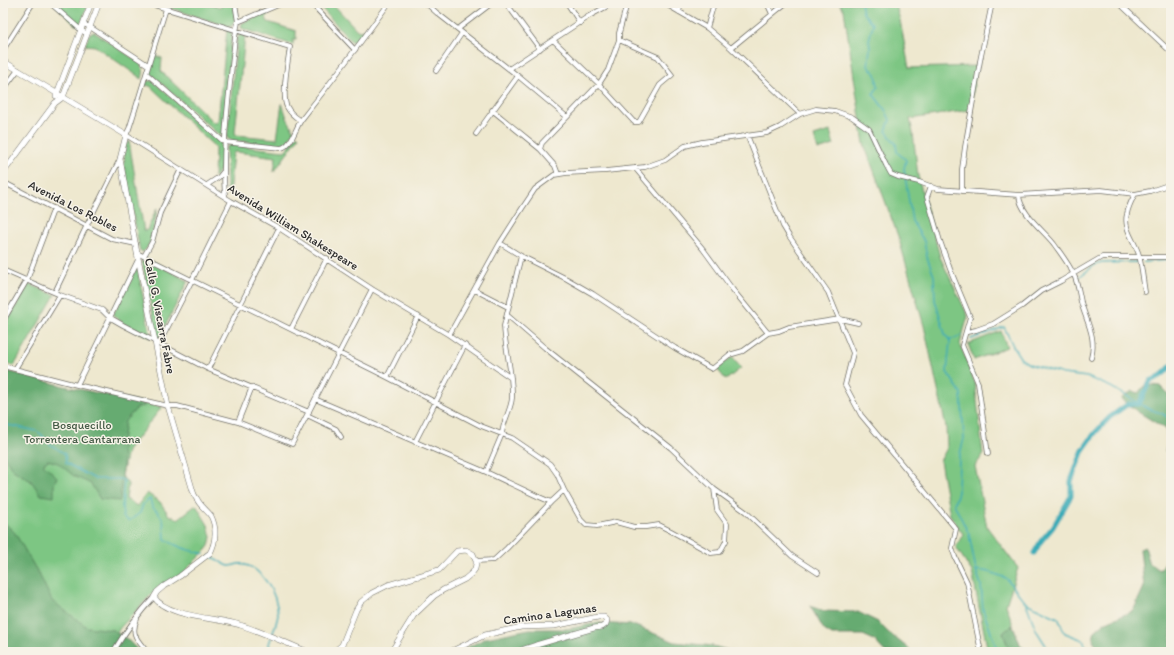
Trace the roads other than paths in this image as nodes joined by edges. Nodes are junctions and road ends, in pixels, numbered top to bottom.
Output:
1 (33, 3) edge
2 (50, 3) edge
3 (91, 3) edge
4 (99, 3) edge
5 (148, 3) edge
6 (235, 3) edge
7 (283, 3) edge
8 (311, 3) edge
9 (389, 3) edge
10 (426, 3) edge
11 (492, 3) edge
12 (506, 3) edge
13 (567, 3) edge
14 (613, 3) edge
15 (626, 3) edge
16 (664, 3) edge
17 (681, 3) edge
18 (714, 3) edge
19 (767, 3) edge
20 (786, 3) edge
21 (992, 3) edge
22 (1119, 3) edge
23 (166, 8) junction
24 (679, 12) junction
25 (772, 14) junction
26 (238, 22) junction
27 (580, 23) junction
28 (83, 24) junction
29 (90, 27) junction
30 (707, 28) junction
31 (458, 29) junction
32 (81, 30) junction
33 (236, 30) junction
34 (462, 33) junction
35 (87, 34) junction
36 (554, 40) junction
37 (619, 40) junction
38 (731, 48) junction
39 (540, 49) junction
40 (3, 50) edge
41 (355, 50) junction
42 (1171, 52) edge
43 (3, 61) edge
44 (148, 65) junction
45 (509, 69) junction
46 (18, 70) junction
47 (436, 71) dead end
48 (147, 74) junction
49 (518, 76) junction
50 (599, 84) junction
51 (3, 90) edge
52 (56, 93) junction
53 (63, 97) junction
54 (55, 103) junction
55 (492, 110) junction
56 (800, 114) junction
57 (568, 117) junction
58 (300, 120) junction
59 (476, 134) dead end
60 (126, 135) junction
61 (748, 135) junction
62 (224, 142) junction
63 (540, 149) junction
64 (120, 159) junction
65 (635, 168) junction
66 (181, 169) junction
67 (223, 172) junction
68 (3, 173) edge
69 (558, 174) junction
70 (3, 182) edge
71 (1171, 184) edge
72 (207, 185) junction
73 (931, 186) junction
74 (962, 191) junction
75 (1135, 194) junction
76 (1019, 195) junction
77 (225, 196) junction
78 (231, 201) junction
79 (54, 208) junction
80 (86, 225) junction
81 (279, 228) junction
82 (500, 243) junction
83 (136, 244) junction
84 (137, 253) junction
85 (144, 256) junction
86 (521, 256) junction
87 (1171, 256) edge
88 (1140, 257) junction
89 (327, 258) junction
90 (139, 259) junction
91 (3, 270) edge
92 (1073, 274) junction
93 (27, 280) junction
94 (192, 280) junction
95 (372, 288) junction
96 (475, 290) junction
97 (55, 292) junction
98 (1145, 292) dead end
99 (60, 294) junction
100 (241, 305) junction
101 (508, 308) junction
102 (507, 315) junction
103 (418, 316) junction
104 (110, 317) junction
105 (840, 319) junction
106 (3, 320) edge
107 (858, 323) dead end
108 (291, 329) junction
109 (967, 332) junction
110 (768, 333) junction
111 (449, 336) junction
112 (157, 343) junction
113 (465, 345) junction
114 (339, 353) junction
115 (1091, 358) dead end
116 (3, 366) edge
117 (15, 369) junction
118 (208, 369) junction
119 (387, 377) junction
120 (511, 378) junction
121 (77, 385) junction
122 (252, 388) junction
123 (316, 399) junction
124 (436, 403) junction
125 (168, 406) junction
126 (308, 414) junction
127 (238, 422) junction
128 (502, 434) junction
129 (341, 437) dead end
130 (416, 442) junction
131 (988, 454) dead end
132 (486, 472) junction
133 (714, 489) junction
134 (564, 490) junction
135 (551, 502) junction
136 (476, 562) junction
137 (818, 573) dead end
138 (154, 597) junction
139 (144, 608) junction
140 (342, 645) junction
141 (113, 652) edge
142 (147, 652) edge
143 (308, 652) edge
144 (334, 652) edge
145 (344, 652) edge
146 (391, 652) edge
147 (450, 652) edge
148 (518, 652) edge
149 (981, 652) edge

1 - 40 street
2 - 32 street
3 - 28 street
4 - 29 street
5 - 23 street
6 - 26 street
7 - 26 street
8 - 41 street
9 - 41 street
10 - 31 street
11 - 31 street
12 - 39 street
13 - 27 street
14 - 27 street
15 - 37 street
16 - 24 street
17 - 24 street
18 - 30 street
19 - 25 street
20 - 25 street
21 - 74 street
22 - 42 street
23 - 33 street
23 - 44 street, Calle G. Viscarra Fabre
24 - 30 street
25 - 38 street
26 - 33 street
27 - 36 street
28 - 29 street
28 - 32 street
29 - 35 street
29 - 44 street
30 - 38 street
31 - 34 street
32 - 35 street
32 - 52 street
33 - 58 street
33 - 62 street
34 - 45 street
34 - 47 street
35 - 53 street
36 - 39 street
36 - 50 street
37 - 50 street
37 - 50 street
38 - 56 street
39 - 45 street
41 - 58 street
43 - 46 street
44 - 48 street, Calle G. Viscarra Fabre
45 - 49 street
46 - 51 street
46 - 52 street
48 - 60 street, Calle G. Viscarra Fabre
48 - 62 street
49 - 55 street
49 - 57 street
50 - 57 street
52 - 53 street, Avenida William Shakespeare
52 - 54 street
53 - 54 street
53 - 60 street, Avenida William Shakespeare
54 - 68 street
55 - 59 street
55 - 63 street
56 - 61 street
56 - 73 street
57 - 63 street
58 - 62 street
60 - 64 street, Calle G. Viscarra Fabre
60 - 66 street, Avenida William Shakespeare
61 - 65 street
61 - 105 street
62 - 67 street
63 - 69 street
64 - 80 street
64 - 83 street, Calle G. Viscarra Fabre
65 - 69 street
65 - 110 street
66 - 72 street, Avenida William Shakespeare
66 - 85 street
67 - 72 street
67 - 77 street
69 - 82 street
70 - 79 street, Avenida Los Robles
71 - 75 street
72 - 77 street, Avenida William Shakespeare
73 - 74 street
73 - 109 street
74 - 76 street
75 - 76 street
75 - 88 street
76 - 92 street
77 - 78 street, Avenida William Shakespeare
78 - 81 street, Avenida William Shakespeare
78 - 94 street
79 - 80 street, Avenida Los Robles
79 - 93 street
80 - 83 street, Avenida Los Robles
80 - 97 street
81 - 89 street, Avenida William Shakespeare
81 - 100 street
82 - 86 street
82 - 96 street
83 - 84 street, Calle G. Viscarra Fabre
84 - 85 street
84 - 90 street, Calle G. Viscarra Fabre
85 - 94 street
86 - 101 street
86 - 110 street
87 - 88 street
88 - 92 street
88 - 98 street
89 - 95 street, Avenida William Shakespeare
89 - 108 street
90 - 104 street
90 - 112 street, Calle G. Viscarra Fabre
91 - 93 street
92 - 109 street
92 - 115 street
93 - 97 street
93 - 106 street
94 - 100 street
94 - 112 street
95 - 103 street, Avenida William Shakespeare
95 - 114 street
96 - 101 street
96 - 111 street
97 - 99 street
99 - 104 street
99 - 117 street
100 - 108 street
100 - 118 street
101 - 102 street
102 - 120 street
102 - 133 street
103 - 111 street, Avenida William Shakespeare
103 - 119 street
104 - 112 street
104 - 121 street
105 - 107 street
105 - 110 street
105 - 149 street
108 - 114 street
109 - 131 street
111 - 113 street, Avenida William Shakespeare
112 - 118 street
112 - 125 street, Calle G. Viscarra Fabre
113 - 120 street, Avenida William Shakespeare
113 - 124 street
114 - 119 street
114 - 123 street
116 - 117 street
117 - 121 street
118 - 122 street
119 - 124 street
120 - 128 street
121 - 125 street
122 - 126 street
122 - 127 street
123 - 126 street
123 - 130 street
124 - 128 street
124 - 130 street
125 - 127 street
125 - 138 street, Calle G. Viscarra Fabre
126 - 127 street
126 - 129 street
128 - 132 street
128 - 134 street
130 - 132 street
132 - 135 street
133 - 134 street
133 - 137 street
134 - 135 street
135 - 136 street
136 - 140 street
136 - 146 street
138 - 139 street
138 - 143 street
139 - 141 street
139 - 142 street
140 - 144 street
140 - 145 street
147 - 148 street, Camino a Lagunas

